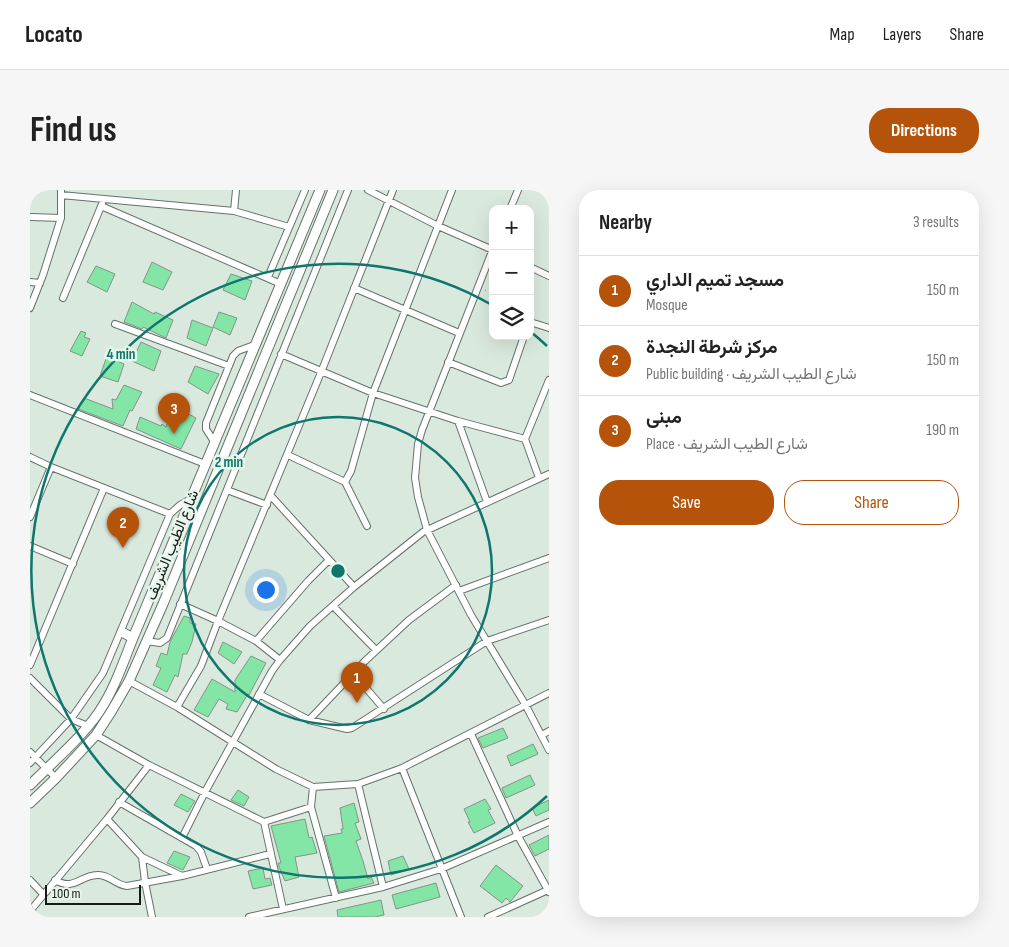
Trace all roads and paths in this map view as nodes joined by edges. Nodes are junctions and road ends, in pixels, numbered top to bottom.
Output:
1 (236, 190) edge
2 (305, 190) edge
3 (320, 190) edge
4 (333, 190) edge
5 (348, 190) edge
6 (368, 190) edge
7 (393, 190) edge
8 (452, 190) edge
9 (518, 190) edge
10 (61, 192) edge
11 (104, 199) junction
12 (389, 200) junction
13 (512, 205) edge
14 (101, 206) junction
15 (234, 210) junction
16 (30, 217) edge
17 (61, 218) junction
18 (438, 226) junction
19 (289, 227) junction
20 (489, 248) edge
21 (489, 259) edge
22 (534, 269) edge
23 (549, 276) edge
24 (268, 277) junction
25 (30, 282) edge
26 (40, 283) junction
27 (281, 284) junction
28 (477, 287) junction
29 (354, 288) junction
30 (489, 292) edge
31 (63, 298) dead end
32 (30, 308) edge
33 (406, 310) junction
34 (534, 323) edge
35 (116, 324) dead end
36 (549, 328) edge
37 (459, 333) junction
38 (523, 340) edge
39 (257, 344) junction
40 (281, 354) junction
41 (448, 362) junction
42 (229, 366) junction
43 (322, 370) junction
44 (549, 380) edge
45 (373, 393) junction
46 (30, 395) edge
47 (429, 412) junction
48 (458, 421) junction
49 (525, 439) junction
50 (215, 443) junction
51 (288, 455) junction
52 (30, 457) edge
53 (205, 464) junction
54 (51, 467) junction
55 (549, 474) edge
56 (539, 478) junction
57 (345, 482) junction
58 (104, 488) junction
59 (228, 490) junction
60 (271, 496) junction
61 (191, 499) junction
62 (487, 502) junction
63 (267, 505) junction
64 (170, 514) junction
65 (30, 516) edge
66 (366, 526) dead end
67 (427, 530) junction
68 (30, 546) edge
69 (168, 552) junction
70 (181, 558) junction
71 (549, 558) edge
72 (329, 560) junction
73 (73, 564) junction
74 (158, 577) junction
75 (171, 582) junction
76 (354, 587) junction
77 (458, 588) junction
78 (180, 604) junction
79 (333, 606) junction
80 (549, 620) edge
81 (218, 621) junction
82 (122, 632) junction
83 (134, 638) junction
84 (256, 641) junction
85 (146, 642) junction
86 (488, 642) junction
87 (376, 650) junction
88 (280, 660) junction
89 (30, 665) edge
90 (353, 673) junction
91 (30, 678) edge
92 (129, 681) junction
93 (549, 693) edge
94 (259, 694) junction
95 (526, 704) junction
96 (177, 707) junction
97 (384, 709) junction
98 (71, 719) junction
99 (309, 720) junction
100 (88, 726) junction
101 (549, 731) edge
102 (471, 734) junction
103 (96, 735) junction
104 (542, 735) junction
105 (233, 743) junction
106 (549, 750) edge
107 (30, 752) edge
108 (36, 758) junction
109 (30, 763) edge
110 (148, 765) junction
111 (47, 768) junction
112 (402, 768) junction
113 (56, 778) junction
114 (358, 784) junction
115 (30, 785) edge
116 (313, 787) junction
117 (205, 792) junction
118 (119, 802) junction
119 (30, 803) edge
120 (311, 807) junction
121 (107, 818) junction
122 (264, 822) junction
123 (549, 822) edge
124 (518, 836) junction
125 (182, 838) junction
126 (270, 854) junction
127 (142, 857) junction
128 (207, 869) junction
129 (441, 869) junction
130 (182, 876) junction
131 (30, 880) edge
132 (55, 880) junction
133 (145, 882) junction
134 (384, 887) junction
135 (548, 891) edge
136 (43, 894) junction
137 (336, 898) junction
138 (283, 909) junction
139 (30, 911) edge
140 (258, 916) edge
141 (152, 917) edge
142 (249, 917) edge
143 (461, 917) edge
144 (488, 917) edge

1 - 15 street
2 - 19 street
3 - 27 main road, شارع الطيب الشريف
4 - 70 main road, شارع الطيب الشريف
5 - 40 street
6 - 12 street
7 - 12 street
8 - 18 street
9 - 13 street
10 - 11 street
10 - 17 street
11 - 14 street
11 - 15 street
12 - 18 street
12 - 29 street
14 - 24 street
14 - 31 street
15 - 19 street
16 - 17 street
17 - 26 street
18 - 20 street
18 - 33 street
19 - 24 street
21 - 28 street
22 - 23 street
24 - 27 street
25 - 26 street
26 - 32 street
27 - 39 main road, شارع الطيب الشريف
28 - 30 path
28 - 37 street
29 - 33 street
29 - 43 street
33 - 37 street
33 - 45 street
34 - 36 street
35 - 42 street
37 - 41 street
38 - 41 street
39 - 42 street
39 - 50 main road, شارع الطيب الشريف
40 - 43 street
40 - 59 street
41 - 47 street
42 - 50 street
43 - 45 street
43 - 51 street
44 - 49 street
45 - 47 street
45 - 57 street
46 - 53 street
47 - 48 street
47 - 67 street
48 - 49 street
48 - 62 street
49 - 56 street
50 - 53 main road, شارع الطيب الشريف
51 - 57 street
51 - 60 street
52 - 54 street
53 - 61 main road, شارع الطيب الشريف
54 - 58 street
54 - 65 street
55 - 56 street
56 - 62 street
57 - 66 street
58 - 64 street
58 - 73 street
59 - 63 street
59 - 78 street
60 - 63 street
60 - 72 street
61 - 64 street
61 - 69 main road, شارع الطيب الشريف
62 - 67 street
63 - 81 street
64 - 82 street
67 - 76 street
67 - 77 street
68 - 73 street
69 - 70 main road
69 - 74 main road, شارع الطيب الشريف
70 - 75 main road, شارع الطيب الشريف
71 - 77 street
72 - 76 street
72 - 84 street
73 - 89 street
74 - 75 main road
74 - 83 main road, شارع الطيب الشريف
75 - 85 main road, شارع الطيب الشريف
76 - 79 street
77 - 86 street
77 - 87 street
78 - 81 street
78 - 85 street
79 - 87 street
79 - 88 street
80 - 86 street
81 - 84 street
81 - 96 street
82 - 83 main road
82 - 98 street
83 - 100 main road, شارع الطيب الشريف
84 - 88 street
85 - 92 main road, شارع الطيب الشريف
86 - 95 street
86 - 97 street
87 - 90 street
88 - 94 street
90 - 97 street
90 - 99 street
91 - 98 street
92 - 96 street
92 - 103 main road, شارع الطيب الشريف
93 - 95 street
94 - 99 street
94 - 105 street
95 - 102 street
95 - 104 street
96 - 105 street
97 - 99 street
98 - 100 street
98 - 108 street
100 - 111 main road, شارع الطيب الشريف
101 - 104 street
102 - 112 street
102 - 124 street
103 - 110 street
103 - 113 main road, شارع الطيب الشريف
104 - 106 street
105 - 116 street
105 - 117 street
107 - 108 street
108 - 109 street
108 - 111 street
110 - 117 street
110 - 118 street
111 - 113 street
111 - 115 main road, شارع الطيب الشريف
112 - 114 street
112 - 129 street
113 - 119 main road, شارع الطيب الشريف
114 - 116 street
114 - 134 street
116 - 120 street
117 - 122 street
117 - 125 street
118 - 121 street
118 - 125 street
120 - 122 street
120 - 137 street
121 - 127 street
121 - 132 street
122 - 126 street
123 - 124 street
124 - 129 street
124 - 135 street
125 - 128 street
126 - 128 street
126 - 138 street
127 - 130 street
127 - 133 street
128 - 130 street
129 - 134 street
129 - 143 street
130 - 133 street
131 - 136 street
132 - 133 street
132 - 136 street
133 - 141 street
134 - 137 street
135 - 144 street
136 - 139 street
137 - 138 street
138 - 140 street
140 - 142 street

